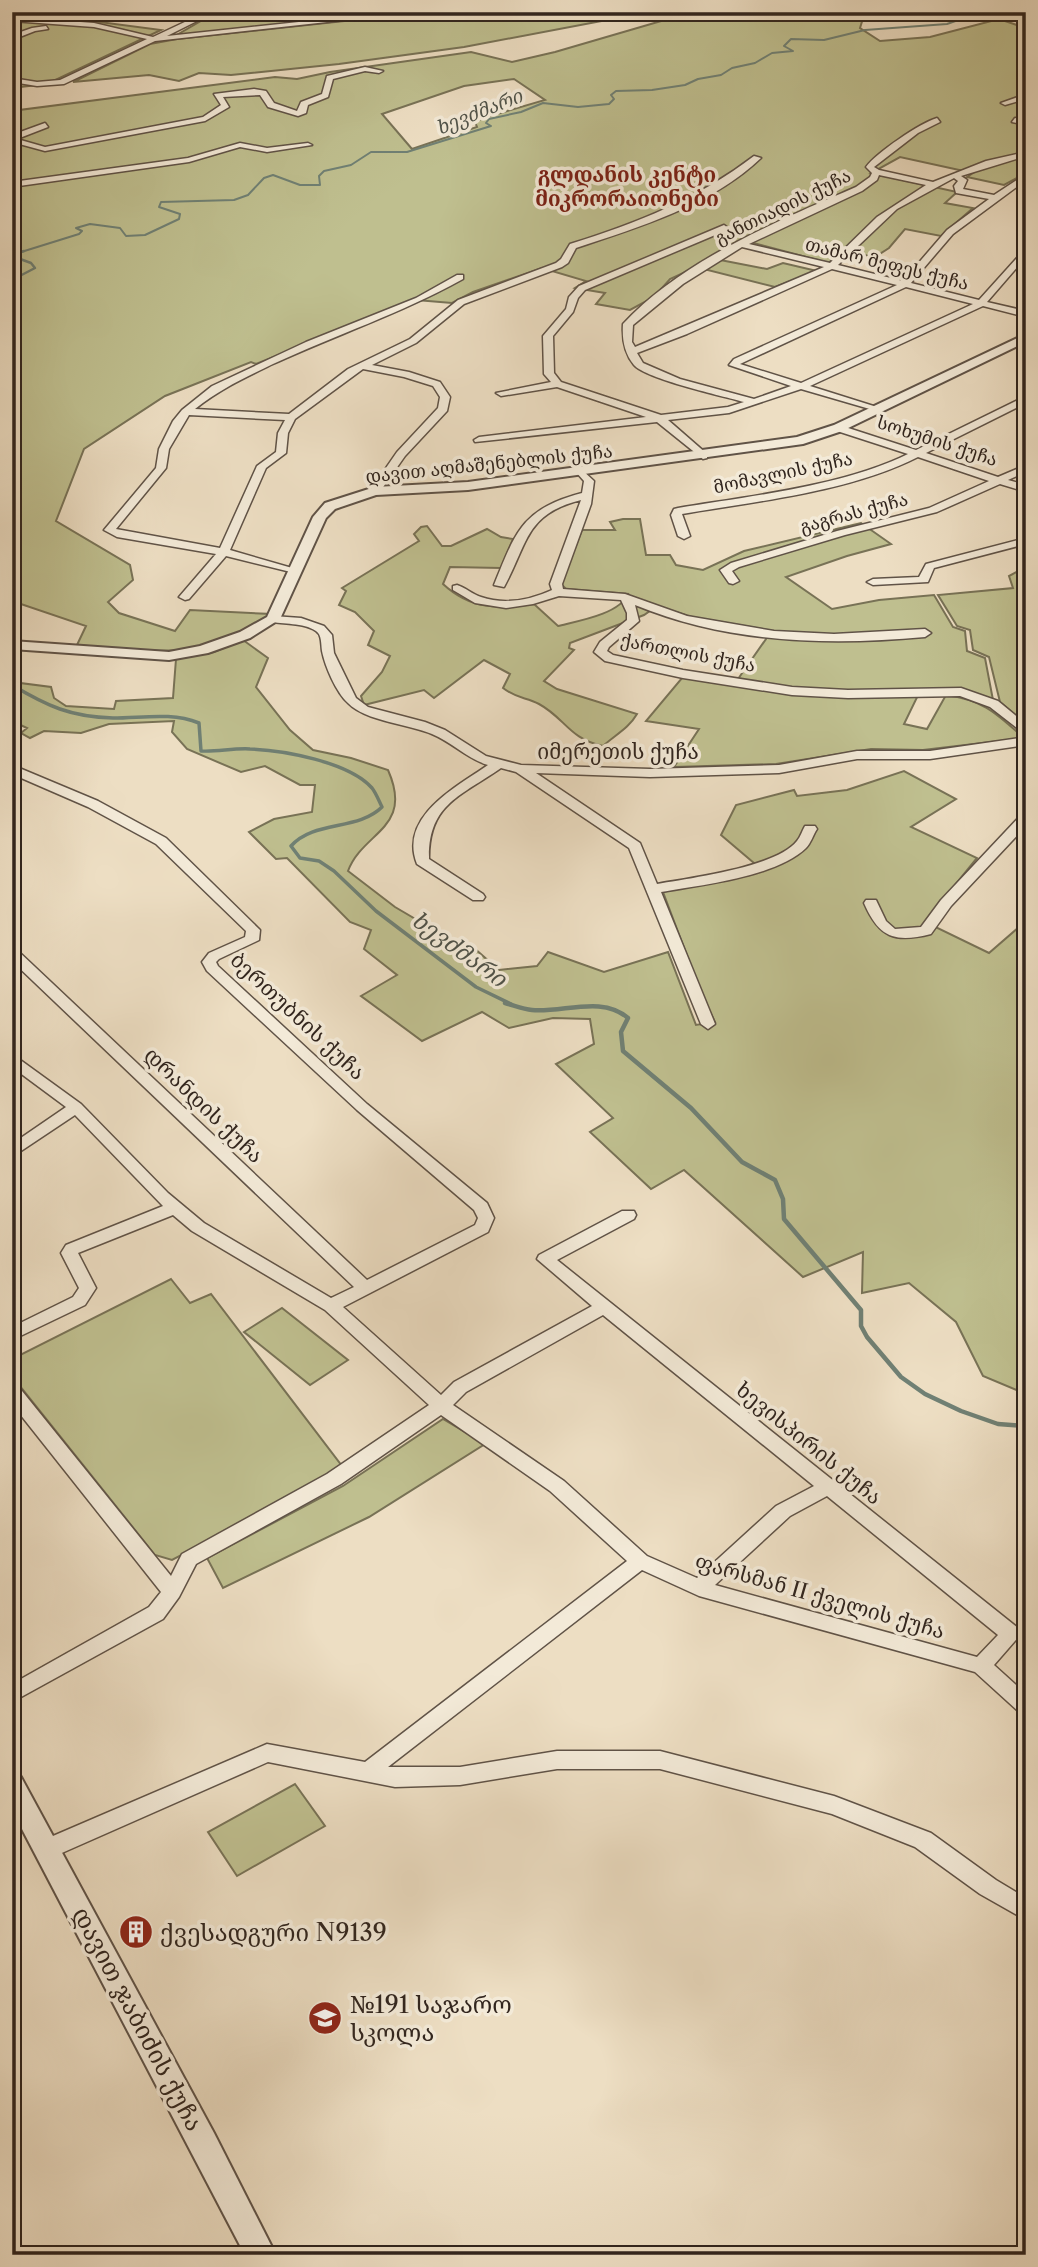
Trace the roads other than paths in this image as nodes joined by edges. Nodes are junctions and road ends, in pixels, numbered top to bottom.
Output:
1 (212, 12) edge
2 (415, 12) edge
3 (12, 19) edge
4 (94, 25) junction
5 (12, 38) edge
6 (155, 39) junction
7 (379, 71) dead end
8 (12, 80) edge
9 (1026, 96) edge
10 (1005, 103) dead end
11 (937, 120) dead end
12 (1015, 120) dead end
13 (1026, 123) edge
14 (46, 125) dead end
15 (12, 139) edge
16 (308, 145) dead end
17 (1026, 154) edge
18 (757, 158) dead end
19 (876, 172) junction
20 (1026, 176) edge
21 (957, 177) junction
22 (12, 185) edge
23 (936, 185) junction
24 (995, 198) junction
25 (724, 228) dead end
26 (740, 244) junction
27 (1026, 251) edge
28 (832, 266) junction
29 (460, 277) dead end
30 (904, 285) junction
31 (979, 304) junction
32 (1026, 314) edge
33 (1026, 337) edge
34 (633, 351) junction
35 (363, 366) junction
36 (558, 384) junction
37 (802, 386) junction
38 (501, 393) dead end
39 (1026, 399) edge
40 (755, 402) junction
41 (876, 410) junction
42 (186, 412) junction
43 (291, 417) junction
44 (659, 418) junction
45 (838, 428) junction
46 (479, 440) dead end
47 (920, 453) junction
48 (704, 456) junction
49 (1026, 467) edge
50 (581, 472) junction
51 (1001, 481) junction
52 (1026, 489) edge
53 (375, 491) junction
54 (586, 495) junction
55 (684, 536) dead end
56 (1026, 541) edge
57 (223, 552) junction
58 (295, 572) junction
59 (733, 581) dead end
60 (873, 582) dead end
61 (500, 584) dead end
62 (457, 588) dead end
63 (558, 592) junction
64 (185, 597) dead end
65 (625, 597) junction
66 (274, 619) junction
67 (925, 632) dead end
68 (12, 645) edge
69 (1026, 731) edge
70 (1026, 741) edge
71 (499, 763) junction
72 (12, 769) edge
73 (521, 769) junction
74 (1026, 818) edge
75 (810, 829) dead end
76 (652, 889) junction
77 (478, 897) dead end
78 (870, 903) dead end
79 (12, 953) edge
80 (708, 1024) dead end
81 (12, 1059) edge
82 (76, 1107) junction
83 (12, 1152) edge
84 (174, 1208) junction
85 (628, 1216) dead end
86 (365, 1288) junction
87 (331, 1306) junction
88 (605, 1306) junction
89 (12, 1334) edge
90 (12, 1391) edge
91 (441, 1406) junction
92 (826, 1488) junction
93 (640, 1561) junction
94 (699, 1588) junction
95 (172, 1592) junction
96 (981, 1666) junction
97 (12, 1695) edge
98 (1026, 1706) edge
99 (368, 1771) junction
100 (12, 1785) edge
101 (47, 1849) junction
102 (1026, 1910) edge
103 (261, 2255) edge

1 - 6 street
2 - 6 street
3 - 4 street
4 - 5 street
4 - 6 street
6 - 8 street
7 - 15 street
9 - 10 street
11 - 19 street, განთიადის ქუჩა
12 - 13 street
14 - 15 street
16 - 22 street
17 - 21 street
18 - 35 street
19 - 23 street
19 - 26 street, განთიადის ქუჩა
20 - 24 street
21 - 23 street
21 - 24 street
23 - 28 street
24 - 30 street
25 - 36 street
26 - 28 street, თამარ მეფეს ქუჩა
26 - 34 street, განთიადის ქუჩა
27 - 31 street
28 - 30 street, თამარ მეფეს ქუჩა
28 - 34 street
29 - 42 street
30 - 31 street, თამარ მეფეს ქუჩა
30 - 37 street
31 - 32 street, თამარ მეფეს ქუჩა
31 - 37 street
33 - 41 street, დავით აღმაშენებლის ქუჩა
34 - 40 street
35 - 43 street
35 - 53 street
36 - 38 street
36 - 44 street
37 - 40 street
37 - 41 street
39 - 47 street
40 - 44 street
41 - 45 street, დავით აღმაშენებლის ქუჩა
42 - 43 street
42 - 57 street
43 - 57 street
44 - 46 street
44 - 48 street
45 - 47 street, სოხუმის ქუჩა
45 - 48 street, დავით აღმაშენებლის ქუჩა
47 - 51 street, სოხუმის ქუჩა
47 - 55 street, მომავლის ქუჩა
48 - 50 street, დავით აღმაშენებლის ქუჩა
49 - 51 street
50 - 53 street, დავით აღმაშენებლის ქუჩა
50 - 54 street
51 - 52 street, სოხუმის ქუჩა
51 - 59 street, გაგრას ქუჩა
53 - 58 street, დავით აღმაშენებლის ქუჩა
54 - 61 street
54 - 63 street
56 - 60 street
57 - 58 street
57 - 64 street
58 - 66 street, დავით აღმაშენებლის ქუჩა
62 - 63 street
63 - 65 street
65 - 67 street
65 - 69 street, ქართლის ქუჩა
66 - 68 street
66 - 71 street, იმერეთის ქუჩა
70 - 73 street, იმერეთის ქუჩა
71 - 73 street, იმერეთის ქუჩა
71 - 77 street
72 - 86 street, ბერთუბნის ქუჩა
73 - 76 street
74 - 78 street
75 - 76 street
76 - 80 street
79 - 86 street, დრანდის ქუჩა
81 - 82 street, ფარსმან II ქველის ქუჩა
82 - 83 street
82 - 84 street, ფარსმან II ქველის ქუჩა
84 - 87 street, ფარსმან II ქველის ქუჩა
84 - 89 street
85 - 88 street, ხევისპირის ქუჩა
86 - 87 street, ბერთუბნის ქუჩა
87 - 91 street, ფარსმან II ქველის ქუჩა
88 - 91 street
88 - 92 street, ხევისპირის ქუჩა
90 - 95 street
91 - 93 street, ფარსმან II ქველის ქუჩა
91 - 95 street
92 - 94 street
92 - 96 street, ხევისპირის ქუჩა
93 - 94 street, ფარსმან II ქველის ქუჩა
93 - 99 street
94 - 96 street, ფარსმან II ქველის ქუჩა
95 - 97 street
96 - 98 street, ფარსმან II ქველის ქუჩა
99 - 101 street
99 - 102 street
100 - 101 street, დავით ჯაბიძის ქუჩა
101 - 103 street, დავით ჯაბიძის ქუჩა

